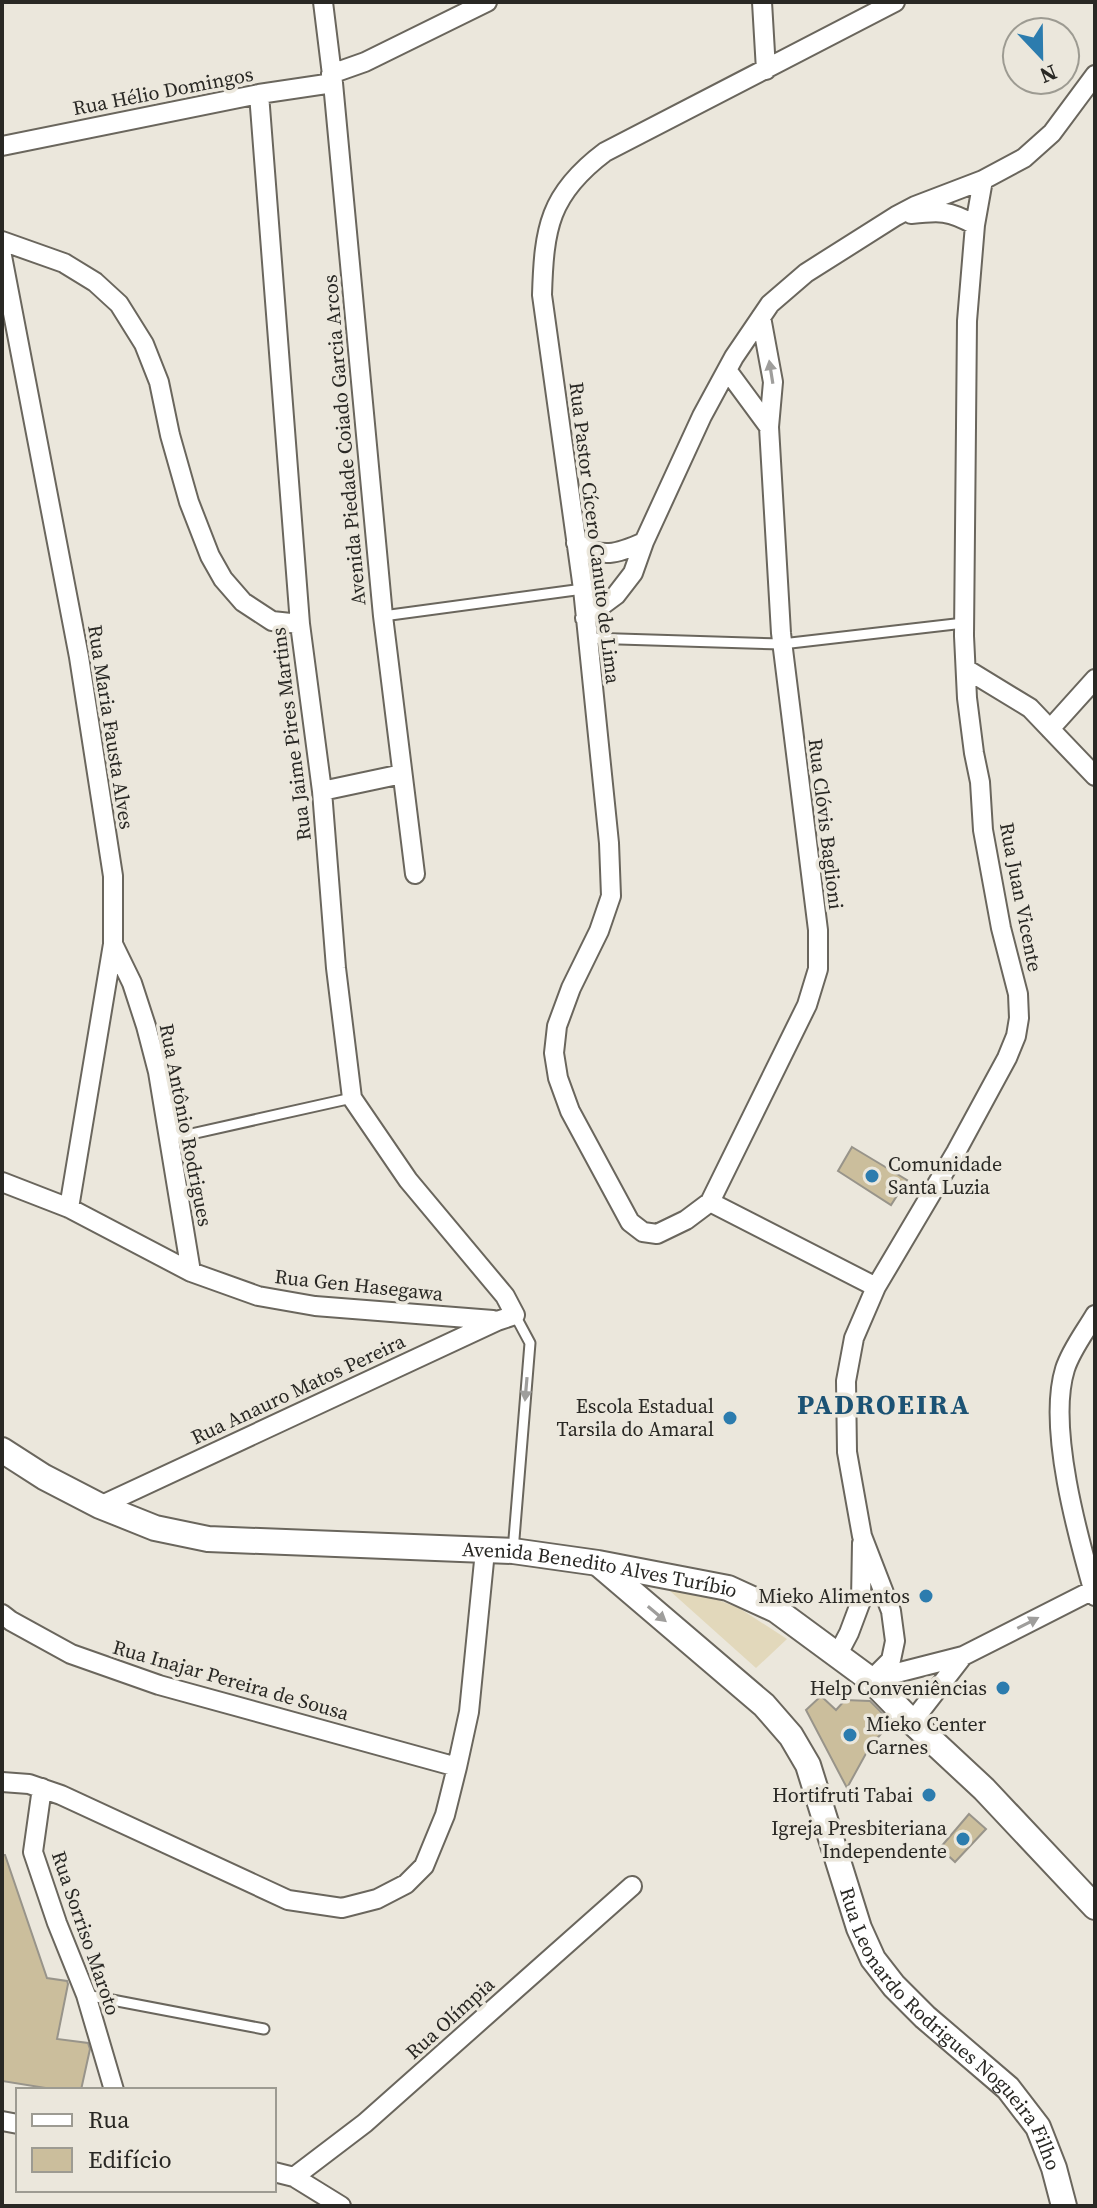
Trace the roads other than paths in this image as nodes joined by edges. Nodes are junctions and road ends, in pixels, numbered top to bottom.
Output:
1 (323, 2) edge
2 (487, 2) edge
3 (762, 2) edge
4 (895, 2) edge
5 (766, 70) junction
6 (1095, 75) edge
7 (332, 78) junction
8 (259, 94) junction
9 (2, 146) edge
10 (983, 180) junction
11 (896, 216) junction
12 (975, 225) junction
13 (2, 241) edge
14 (2, 256) edge
15 (761, 317) junction
16 (727, 370) junction
17 (769, 427) junction
18 (644, 542) junction
19 (576, 543) junction
20 (583, 589) junction
21 (383, 616) junction
22 (585, 618) junction
23 (964, 623) junction
24 (300, 624) junction
25 (587, 638) junction
26 (782, 644) junction
27 (966, 669) junction
28 (1095, 679) edge
29 (1050, 729) junction
30 (402, 774) junction
31 (1095, 776) edge
32 (322, 791) junction
33 (415, 874) dead end
34 (113, 944) junction
35 (352, 1098) junction
36 (169, 1139) junction
37 (2, 1182) edge
38 (710, 1202) junction
39 (69, 1208) junction
40 (643, 1232) joint
41 (191, 1272) junction
42 (876, 1287) junction
43 (506, 1318) junction
44 (1093, 1322) edge
45 (2, 1450) edge
46 (100, 1506) junction
47 (862, 1536) junction
48 (485, 1551) junction
49 (513, 1551) junction
50 (598, 1563) junction
51 (1094, 1591) edge
52 (2, 1614) edge
53 (838, 1654) junction
54 (963, 1656) junction
55 (871, 1680) junction
56 (912, 1722) junction
57 (457, 1767) junction
58 (2, 1782) edge
59 (42, 1788) junction
60 (632, 1886) dead end
61 (1095, 1907) edge
62 (86, 1995) junction
63 (264, 2029) dead end
64 (113, 2088) edge
65 (276, 2172) edge
66 (294, 2177) junction
67 (341, 2206) edge
68 (1064, 2206) edge

1 - 7 street, Avenida Piedade Coiado Garcia Arcos
2 - 7 street, Rua Hélio Domingos
3 - 5 street
4 - 5 street, Rua Pastor Cícero Canuto de Lima
5 - 19 street, Rua Pastor Cícero Canuto de Lima
6 - 10 street
7 - 8 street, Rua Hélio Domingos
7 - 21 street, Avenida Piedade Coiado Garcia Arcos
8 - 9 street, Rua Hélio Domingos
8 - 24 street, Rua Jaime Pires Martins
10 - 11 street
10 - 12 street, Rua Juan Vicente
11 - 12 street
11 - 15 street
12 - 23 street, Rua Juan Vicente
13 - 24 street
14 - 34 street, Rua Maria Fausta Alves
15 - 16 street
17 -> 15 street, Rua Clóvis Baglioni
16 - 17 street
16 - 18 street
17 - 26 street, Rua Clóvis Baglioni
18 - 19 street
18 - 22 street
19 - 20 street, Rua Pastor Cícero Canuto de Lima
20 - 21 lane
20 - 22 street, Rua Pastor Cícero Canuto de Lima
21 - 30 street, Avenida Piedade Coiado Garcia Arcos
22 - 25 street, Rua Pastor Cícero Canuto de Lima
23 - 26 lane
23 - 27 street, Rua Juan Vicente
24 - 32 street, Rua Jaime Pires Martins
25 - 26 lane
25 - 40 street, Rua Pastor Cícero Canuto de Lima
26 - 38 street, Rua Clóvis Baglioni
27 - 29 street
27 - 42 street, Rua Juan Vicente
28 - 29 street
29 - 31 street
30 - 32 street
30 - 33 street, Avenida Piedade Coiado Garcia Arcos
32 - 35 street, Rua Jaime Pires Martins
34 - 36 street, Rua Antônio Rodrigues
34 - 39 street, Rua Maria Fausta Alves
35 - 36 lane
35 - 43 street, Rua Jaime Pires Martins
36 - 41 street, Rua Antônio Rodrigues
37 - 39 street, Rua Gen Hasegawa
38 - 40 street, Rua Clóvis Baglioni
38 - 42 street
39 - 41 street, Rua Gen Hasegawa
41 - 43 street, Rua Gen Hasegawa
42 - 47 street, Rua Juan Vicente
43 - 46 street, Rua Anauro Matos Pereira
43 -> 49 lane
44 - 51 street
45 - 46 main road, Avenida Benedito Alves Turíbio
46 - 48 main road, Avenida Benedito Alves Turíbio
47 - 53 street, Rua Juan Vicente
47 - 55 street, Rua Juan Vicente
48 - 49 main road, Avenida Benedito Alves Turíbio
48 - 57 street
49 - 50 main road, Avenida Benedito Alves Turíbio
50 - 53 main road, Avenida Benedito Alves Turíbio
50 -> 68 main road, Rua Leonardo Rodrigues Nogueira Filho
54 -> 51 street
52 - 57 street, Rua Inajar Pereira de Sousa
53 - 55 main road, Avenida Benedito Alves Turíbio
54 - 55 street
54 - 56 street
55 - 56 main road, Avenida Benedito Alves Turíbio
56 - 61 main road, Avenida Benedito Alves Turíbio
57 - 59 street
58 - 59 street
59 - 62 street, Rua Sorriso Maroto
60 - 66 street, Rua Olímpia
62 - 63 lane
62 - 64 street, Rua Sorriso Maroto
65 - 66 street
66 - 67 street

